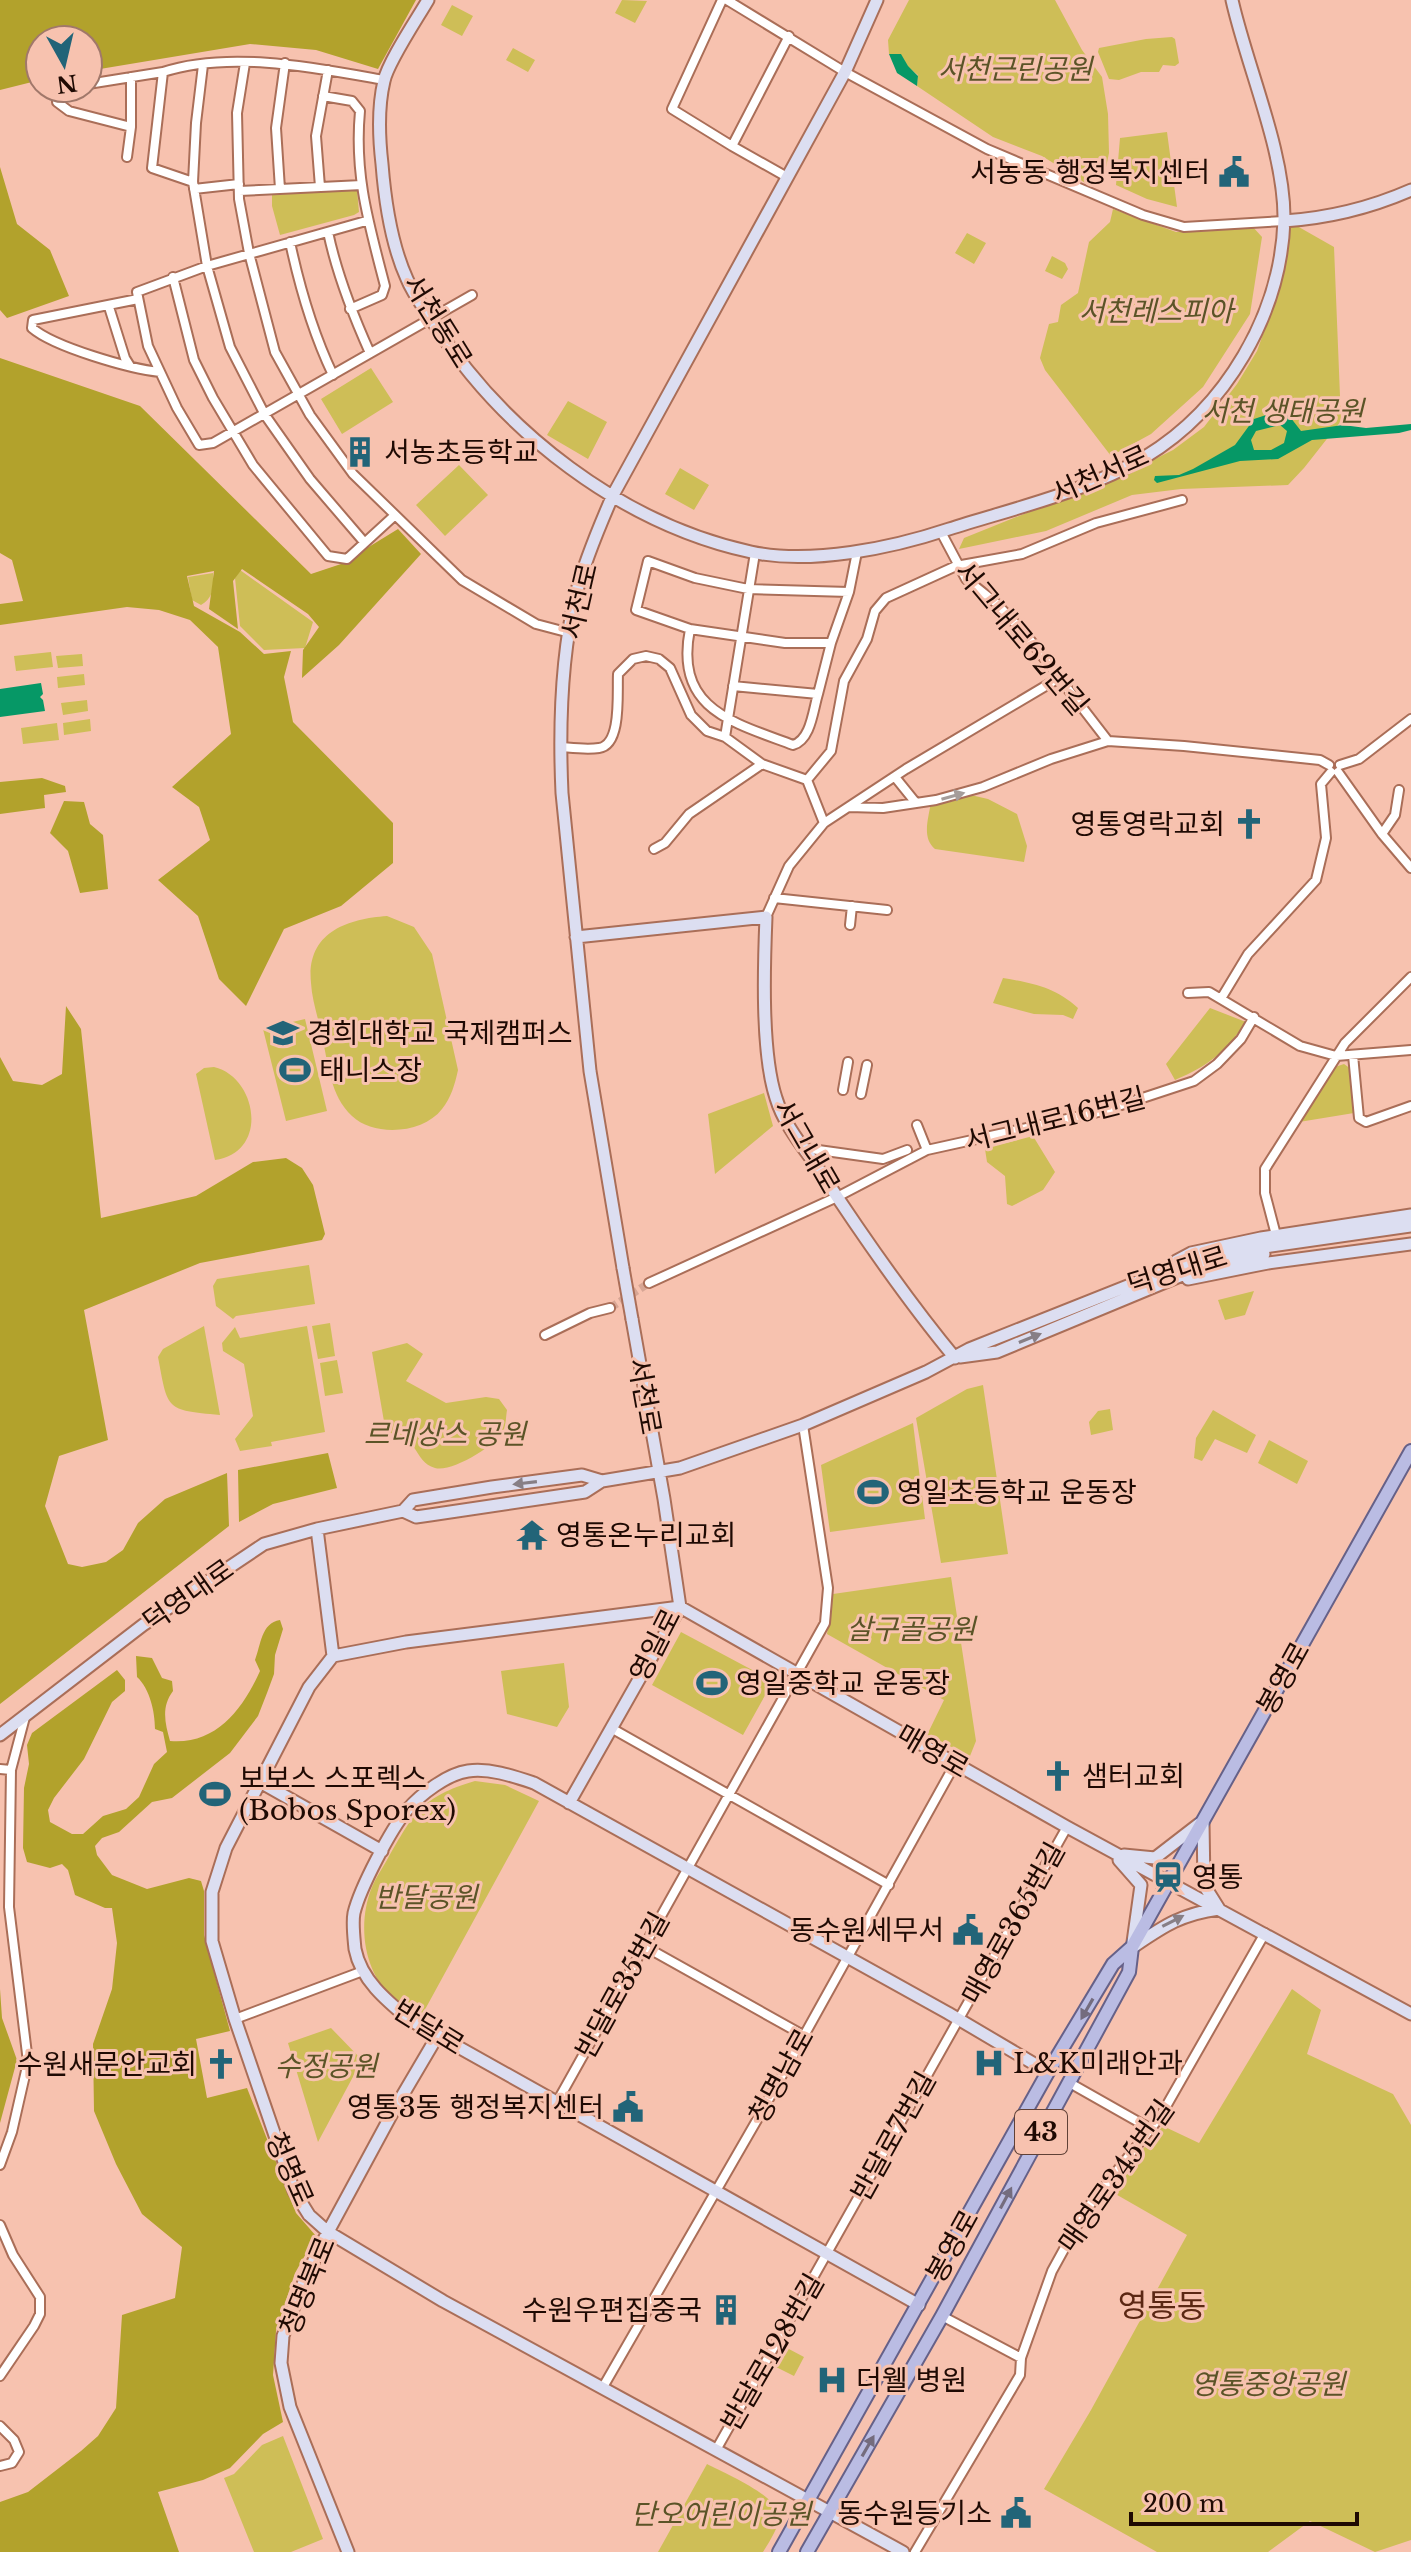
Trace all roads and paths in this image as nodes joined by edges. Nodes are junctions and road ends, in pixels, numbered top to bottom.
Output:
1 (428, 0) edge
2 (725, 0) edge
3 (877, 0) edge
4 (1232, 0) edge
5 (789, 36) junction
6 (245, 63) junction
7 (285, 63) junction
8 (203, 65) junction
9 (328, 70) junction
10 (163, 72) junction
11 (845, 72) junction
12 (131, 77) junction
13 (384, 80) junction
14 (104, 81) edge
15 (323, 96) junction
16 (60, 104) edge
17 (131, 127) junction
18 (732, 146) junction
19 (127, 157) dead end
20 (787, 177) junction
21 (362, 185) junction
22 (194, 186) junction
23 (320, 187) junction
24 (239, 188) junction
25 (280, 189) junction
26 (1411, 190) edge
27 (366, 221) junction
28 (1284, 221) junction
29 (328, 232) junction
30 (290, 242) junction
31 (249, 253) junction
32 (207, 266) junction
33 (173, 277) junction
34 (472, 295) dead end
35 (138, 299) junction
36 (109, 307) junction
37 (350, 309) junction
38 (431, 318) junction
39 (370, 353) junction
40 (131, 366) junction
41 (160, 372) junction
42 (333, 375) junction
43 (299, 394) junction
44 (265, 415) junction
45 (233, 432) junction
46 (613, 495) junction
47 (1182, 500) dead end
48 (394, 516) junction
49 (941, 532) junction
50 (364, 542) junction
51 (857, 552) junction
52 (755, 553) junction
53 (958, 565) junction
54 (748, 589) junction
55 (849, 592) junction
56 (690, 629) junction
57 (570, 633) junction
58 (741, 637) junction
59 (831, 643) junction
60 (1059, 678) junction
61 (733, 686) junction
62 (818, 694) junction
63 (1411, 719) edge
64 (727, 720) junction
65 (725, 737) junction
66 (1108, 741) junction
67 (561, 747) junction
68 (762, 764) junction
69 (1334, 768) junction
70 (895, 777) junction
71 (807, 780) junction
72 (1399, 790) dead end
73 (916, 803) junction
74 (848, 807) junction
75 (824, 823) junction
76 (1382, 834) junction
77 (654, 849) dead end
78 (1411, 868) edge
79 (774, 898) junction
80 (852, 906) junction
81 (887, 910) dead end
82 (766, 917) junction
83 (850, 925) dead end
84 (576, 937) junction
85 (1411, 977) edge
86 (1188, 993) dead end
87 (1222, 997) junction
88 (1254, 1017) junction
89 (1411, 1050) edge
90 (1353, 1055) junction
91 (1336, 1056) junction
92 (848, 1062) dead end
93 (867, 1065) dead end
94 (843, 1090) dead end
95 (861, 1094) dead end
96 (1411, 1106) edge
97 (917, 1125) dead end
98 (804, 1148) junction
99 (927, 1150) junction
100 (893, 1162) junction
101 (837, 1197) junction
102 (1411, 1215) edge
103 (1411, 1226) edge
104 (1411, 1234) edge
105 (1276, 1235) junction
106 (1411, 1244) edge
107 (1251, 1252) junction
108 (1150, 1282) junction
109 (649, 1283) tunnel mouth
110 (610, 1308) tunnel mouth
111 (545, 1335) dead end
112 (955, 1358) junction
113 (803, 1425) junction
114 (1411, 1451) edge
115 (658, 1472) junction
116 (602, 1481) junction
117 (403, 1511) junction
118 (317, 1529) junction
119 (680, 1607) junction
120 (333, 1656) junction
121 (796, 1674) junction
122 (25, 1717) junction
123 (611, 1728) junction
124 (0, 1735) edge
125 (955, 1764) junction
126 (0, 1769) edge
127 (11, 1770) junction
128 (260, 1782) junction
129 (729, 1794) junction
130 (569, 1803) junction
131 (1203, 1821) junction
132 (1067, 1827) junction
133 (382, 1851) junction
134 (1112, 1852) junction
135 (688, 1869) junction
136 (1169, 1883) junction
137 (889, 1885) junction
138 (1219, 1909) junction
139 (1265, 1933) junction
140 (644, 1946) junction
141 (1132, 1947) junction
142 (848, 1957) junction
143 (363, 1971) junction
144 (1411, 2014) edge
145 (235, 2019) junction
146 (959, 2019) junction
147 (438, 2035) junction
148 (803, 2035) junction
149 (1048, 2072) junction
150 (1068, 2082) junction
151 (557, 2102) junction
152 (1151, 2129) junction
153 (0, 2165) edge
154 (717, 2190) junction
155 (0, 2225) edge
156 (328, 2232) junction
157 (828, 2253) junction
158 (919, 2305) junction
159 (942, 2316) junction
160 (1021, 2358) junction
161 (0, 2376) edge
162 (603, 2387) junction
163 (0, 2426) edge
164 (716, 2450) junction
165 (0, 2466) edge
166 (807, 2501) junction
167 (830, 2514) junction
168 (348, 2552) edge
169 (779, 2552) edge
170 (807, 2552) edge
171 (903, 2552) edge
172 (915, 2552) edge

1 - 13 street, 서천동로
2 - 5 street
2 - 18 street
3 - 11 street, 서천로
4 - 28 street, 서천서로
5 - 11 street
5 - 18 street
6 - 7 street
6 - 8 street
6 - 24 street
7 - 9 street
7 - 25 street
8 - 10 street
8 - 22 street
9 - 13 street
9 - 15 street
10 - 12 street
10 - 22 street
11 - 20 street, 서천로
11 - 28 street
12 - 14 street
12 - 17 street
13 - 38 street, 서천동로
15 - 21 street
15 - 23 street
16 - 17 street
17 - 19 street
18 - 20 street
20 - 46 street, 서천로
21 - 23 street
21 - 27 street
22 - 24 street
22 - 32 street
23 - 25 street
24 - 25 street
24 - 31 street
26 - 28 street
27 - 29 street
27 - 37 street
28 - 49 street, 서천서로
29 - 30 street
29 - 37 street
30 - 31 street
30 - 42 street
31 - 32 street
31 - 43 street
32 - 33 street
32 - 44 street
33 - 35 street
33 - 45 street
34 - 38 street
35 - 36 street
35 - 41 street
36 - 40 street
36 - 40 street
37 - 39 street
38 - 39 street
38 - 46 street, 서천동로
39 - 42 street
40 - 41 street
41 - 45 street
42 - 43 street
43 - 44 street
43 - 48 street
44 - 45 street
44 - 50 street
45 - 50 street
46 - 52 street, 서천서로
46 - 57 street, 서천로
47 - 53 street
48 - 50 street
48 - 57 street
49 - 51 street, 서천서로
49 - 53 street, 서그내로62번길
51 - 52 street, 서천서로
51 - 55 street
52 - 54 street
53 - 60 street, 서그내로62번길
53 - 71 street
54 - 55 street
54 - 56 street
54 - 58 street
55 - 59 street
56 - 58 street
56 - 64 street
57 - 67 street, 서천로
58 - 59 street
58 - 61 street
59 - 62 street
60 - 66 street, 서그내로62번길
60 - 70 street, 서그내로
61 - 62 street
61 - 64 street
62 - 64 street
63 - 69 street
64 - 65 street
65 - 67 street
65 - 68 street
66 - 69 street, 서그내로62번길
73 -> 66 street, 서그내로62번길
67 - 84 street, 서천로
68 - 71 street
68 - 77 street
69 - 76 street
69 - 87 street
70 - 73 street
70 - 74 street, 서그내로
71 - 75 street
72 - 76 street
73 - 74 street, 서그내로62번길
74 - 75 street, 서그내로
75 - 79 street, 서그내로
76 - 78 street
79 - 80 street
79 - 82 street, 서그내로
80 - 81 street
80 - 83 street
82 - 84 street
82 - 98 street, 서그내로
84 - 115 street, 서천로, bridge
85 - 91 street
86 - 87 street
87 - 88 street
88 - 91 street
88 - 99 street, 서그내로16번길
89 - 90 street
90 - 91 street
90 - 96 street
91 - 105 street
92 - 94 street
93 - 95 street
97 - 99 street
98 - 100 street
98 - 101 street, 서그내로
99 - 100 street, 서그내로16번길
100 - 101 street, 서그내로16번길
101 - 109 street, 서그내로16번길
101 - 112 street, 서그내로
102 - 105 street
103 - 107 street, 덕영대로
104 - 107 street, 덕영대로
105 - 108 street
106 - 108 street
107 - 108 street, 덕영대로
108 - 112 street, 덕영대로
110 - 111 street
112 - 113 street, 덕영대로
113 - 115 street, 덕영대로
113 - 121 street, 반달로35번길
114 - 131 main road, 봉영로 / 43
115 - 116 street, 덕영대로
115 - 119 street, 영일로
116 - 117 street, 덕영대로
116 -> 117 street, 덕영대로
117 - 118 street, 덕영대로
118 - 120 street
118 - 122 street, 덕영대로
119 - 120 street
119 - 121 street, 매영로
119 - 123 street, 영일로
120 - 128 street, 청명로
121 - 125 street, 매영로
121 - 129 street, 반달로35번길
122 - 124 street, 덕영대로
122 - 127 street
123 - 129 street
123 - 130 street, 영일로
125 - 132 street, 매영로
125 - 137 street, 청명남로
126 - 127 street
127 - 153 street
128 - 133 street
128 - 145 street, 청명로
129 - 135 street, 반달로35번길
129 - 137 street
130 - 133 street, 반달로
130 - 135 street, 반달로
131 - 134 street
131 - 136 main road, 봉영로 / 43
131 - 138 street
132 - 134 street, 매영로
132 - 146 street, 매영로365번길
133 - 143 street, 반달로
134 - 136 street, 매영로
134 - 141 street
135 - 140 street, 반달로35번길
135 - 142 street, 반달로
136 - 138 street, 매영로
136 - 141 main road, 봉영로 / 43
137 - 142 street, 청명남로
138 - 139 street, 매영로
141 -> 138 street
139 - 144 street, 매영로
139 - 152 street, 매영로345번길
140 - 148 street
140 - 151 street, 반달로35번길
141 -> 149 main road, 봉영로 / 43
141 - 150 main road, 봉영로 / 43
142 - 146 street, 반달로
142 - 148 street, 청명남로
143 - 145 street
143 - 147 street, 반달로
145 - 156 street, 청명로
146 - 149 street, 반달로
146 - 157 street, 반달로7번길
147 - 151 street, 반달로
147 - 156 street, 청명북로
148 - 154 street, 청명남로
149 - 158 main road, 봉영로 / 43
150 - 152 street
159 -> 150 main road, 봉영로 / 43
151 - 154 street, 반달로
152 - 160 street, 매영로345번길
154 - 157 street, 반달로
154 - 162 street, 청명남로
155 - 161 street
156 - 162 street, 청명로
156 - 168 street, 청명북로
157 - 158 street, 반달로
157 - 164 street, 반달로128번길
158 - 166 main road, 봉영로 / 43
159 - 160 street
167 -> 159 main road, 봉영로 / 43
160 - 172 street, 매영로345번길
162 - 164 street, 청명로
163 - 165 street
164 - 166 street, 청명로
166 - 167 street, 청명로
166 - 169 main road, 봉영로 / 43
167 - 170 main road, 봉영로 / 43
167 - 171 street, 청명로

